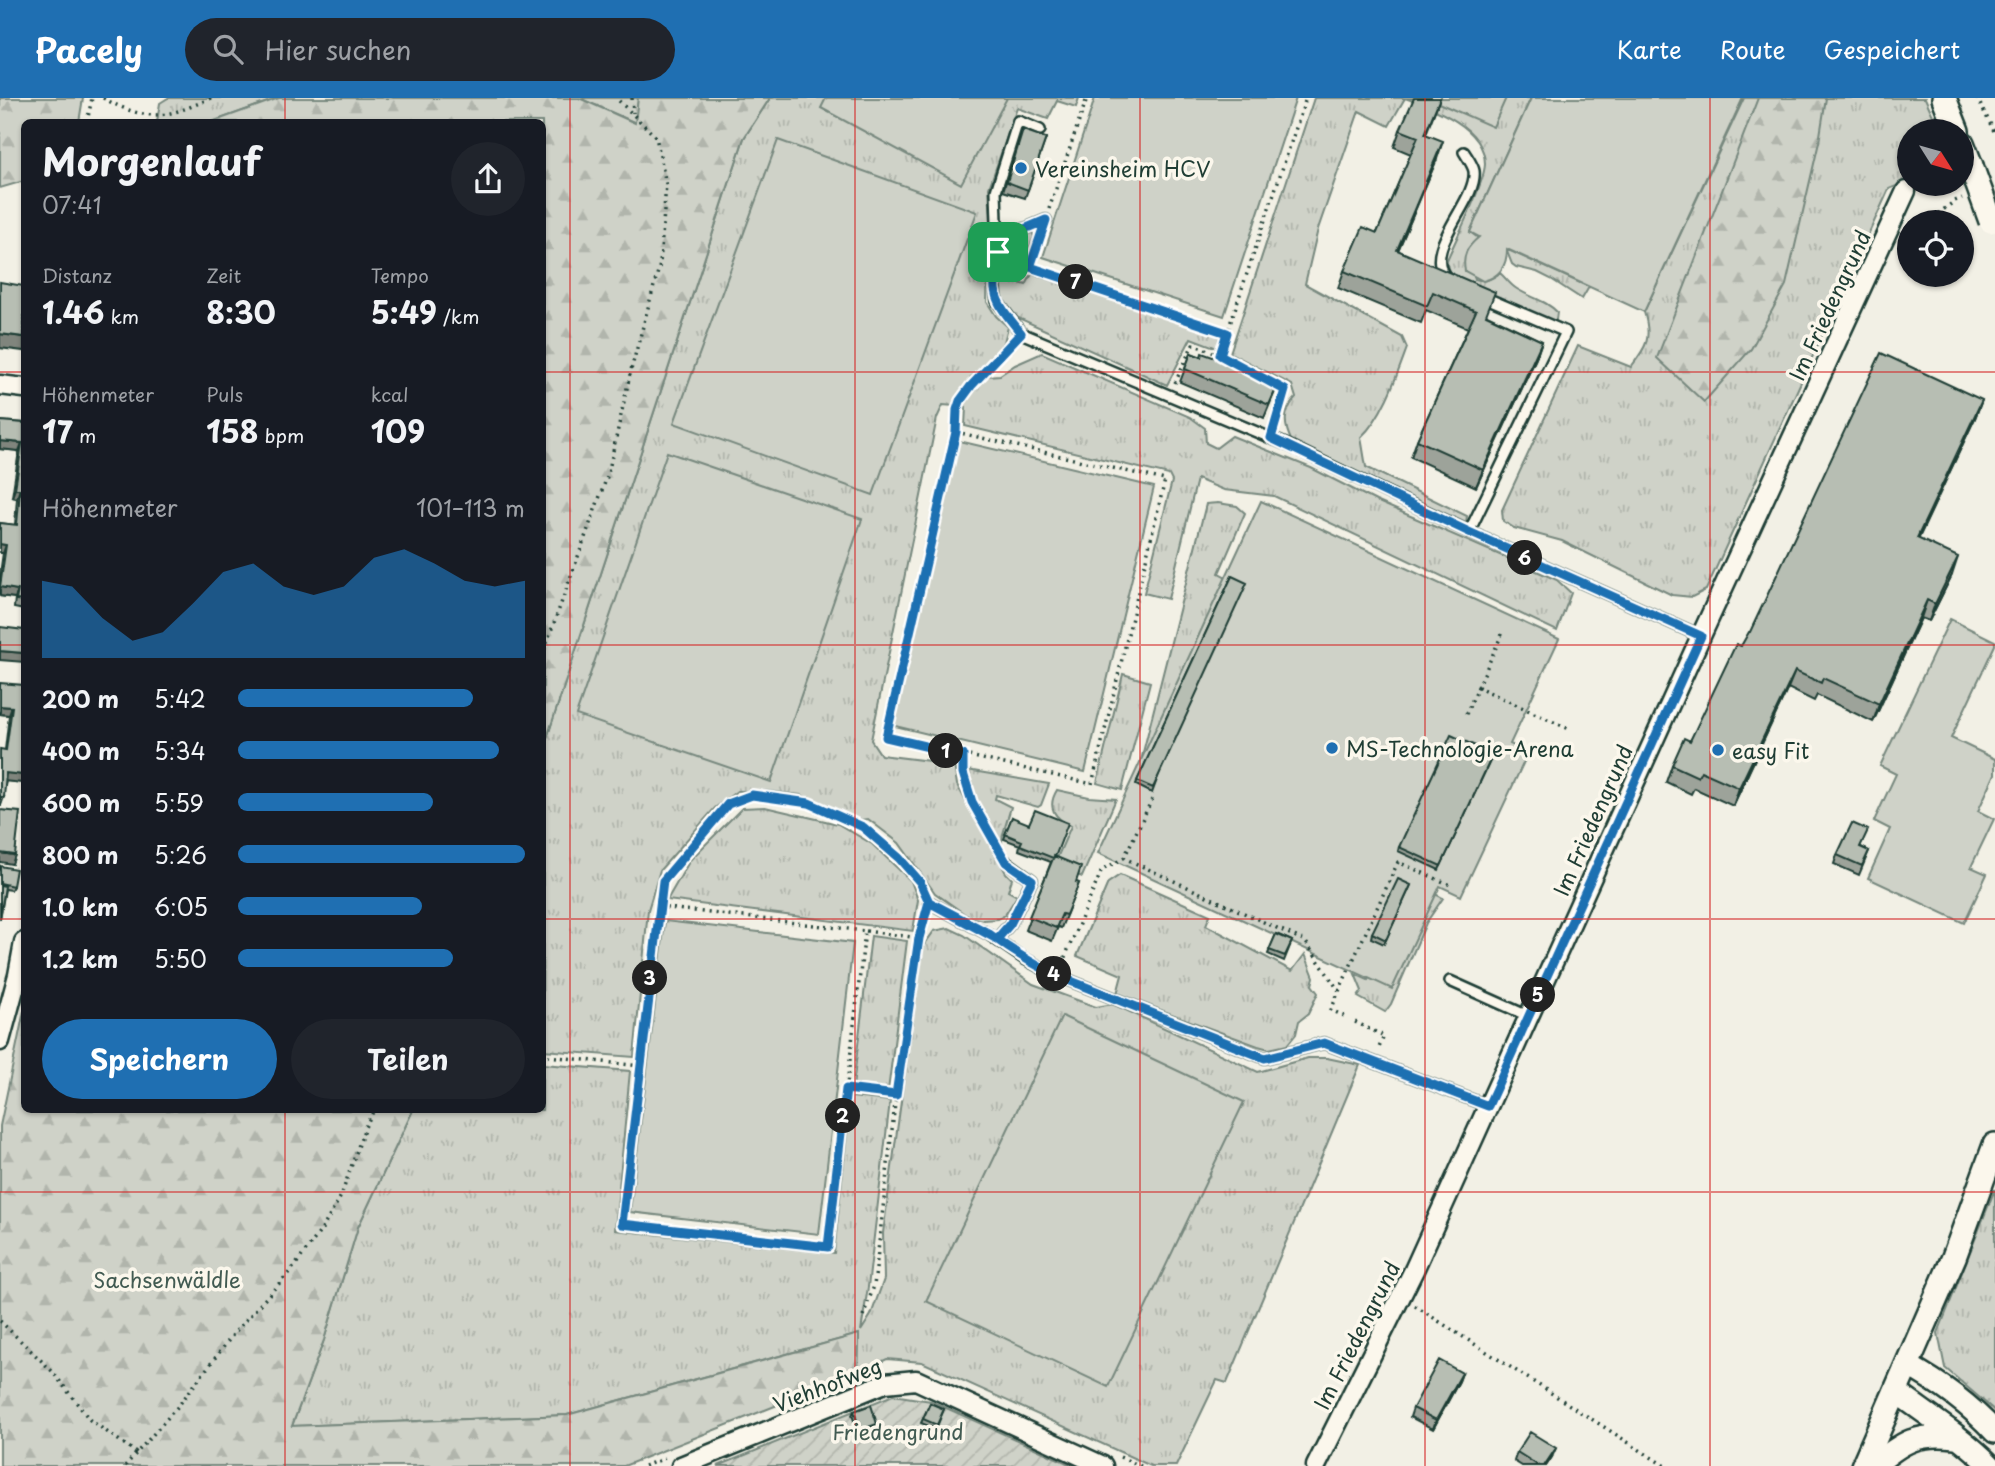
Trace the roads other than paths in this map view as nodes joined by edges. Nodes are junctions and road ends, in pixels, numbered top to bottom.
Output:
1 (1944, 98) edge
2 (1952, 119) edge
3 (1040, 130) dead end
4 (1464, 152) dead end
5 (1974, 174) edge
6 (1904, 196) edge
7 (1046, 220) road end
8 (1993, 226) edge
9 (998, 240) junction
10 (1451, 282) edge
11 (1477, 293) edge
12 (0, 384) edge
13 (21, 388) edge
14 (1469, 532) junction
15 (1701, 636) junction
16 (1006, 862) road end
17 (929, 902) road end
18 (997, 939) junction
19 (21, 958) edge
20 (1450, 981) dead end
21 (1528, 1016) junction
22 (0, 1041) edge
23 (1488, 1106) junction
24 (1995, 1145) edge
25 (1907, 1365) junction
26 (1895, 1391) junction
27 (1995, 1432) edge
28 (1955, 1437) junction
29 (681, 1466) edge
30 (1103, 1466) edge
31 (1316, 1466) edge
32 (1863, 1466) edge
33 (1874, 1466) edge
34 (1991, 1466) edge

1 - 2 main road
3 - 9 lane
4 - 10 lane
5 - 8 main road, bridge
6 - 15 street, Im Friedengrund
7 - 9 lane
9 - 14 lane
11 - 14 lane
12 - 13 street
14 - 15 lane
15 - 21 street, Im Friedengrund
16 - 18 lane
17 - 18 lane
18 - 23 lane
19 - 22 street
20 - 21 lane
21 - 23 street, Im Friedengrund
23 - 31 street, Im Friedengrund
24 - 25 main road
25 - 26 main road
25 - 27 street
26 - 28 street
26 - 32 main road
28 - 33 street
28 - 34 street
29 - 30 street, Viehhofweg

